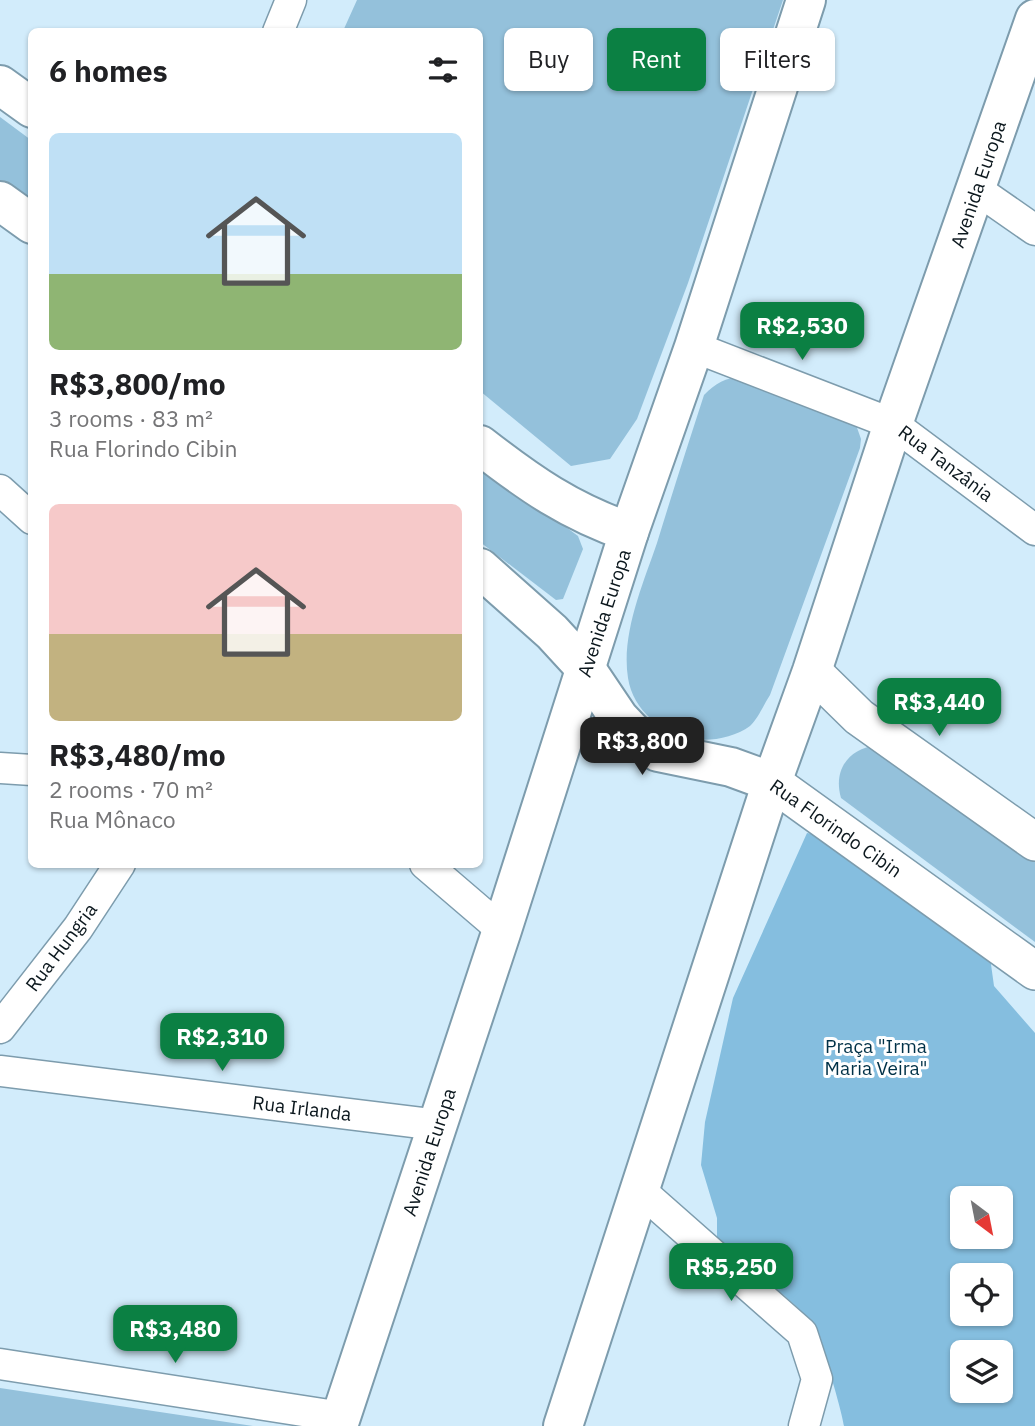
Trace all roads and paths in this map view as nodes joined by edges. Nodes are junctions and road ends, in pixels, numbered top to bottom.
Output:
1 (291, 0) edge
2 (806, 0) edge
3 (1035, 19) edge
4 (280, 28) edge
5 (0, 85) edge
6 (28, 105) edge
7 (976, 190) junction
8 (0, 201) edge
9 (28, 220) edge
10 (1035, 230) edge
11 (694, 347) junction
12 (893, 424) junction
13 (483, 447) edge
14 (0, 490) edge
15 (28, 515) edge
16 (1035, 530) edge
17 (629, 532) junction
18 (483, 571) edge
19 (586, 669) junction
20 (812, 671) junction
21 (0, 768) edge
22 (28, 770) edge
23 (772, 782) junction
24 (1035, 842) edge
25 (117, 868) edge
26 (430, 868) edge
27 (502, 930) junction
28 (1035, 971) edge
29 (0, 1028) edge
30 (0, 1071) edge
31 (438, 1125) junction
32 (641, 1191) junction
33 (0, 1364) edge
34 (340, 1421) edge
35 (562, 1426) edge
36 (804, 1426) edge

1 - 4 street
2 - 11 main road, Avenida Europa
3 - 7 main road, Avenida Europa
5 - 6 main road
7 - 10 street
7 - 12 main road, Avenida Europa
8 - 9 main road
11 - 12 street, Rua Tanzânia
11 - 17 main road, Avenida Europa
12 - 16 street, Rua Tanzânia
12 - 20 main road, Avenida Europa
13 - 17 main road
14 - 15 street
17 - 19 main road, Avenida Europa
18 - 19 main road, Rua Florindo Cibin
19 - 23 main road, Rua Florindo Cibin
19 - 27 main road, Avenida Europa
20 - 23 main road, Avenida Europa
20 - 24 street
21 - 22 street
23 - 28 street, Rua Florindo Cibin
23 - 32 main road, Avenida Europa
25 - 29 street, Rua Hungria
26 - 27 street
27 - 31 main road, Avenida Europa
30 - 31 street, Rua Irlanda
31 - 34 main road, Avenida Europa
32 - 35 main road, Avenida Europa
32 - 36 street
33 - 34 street

